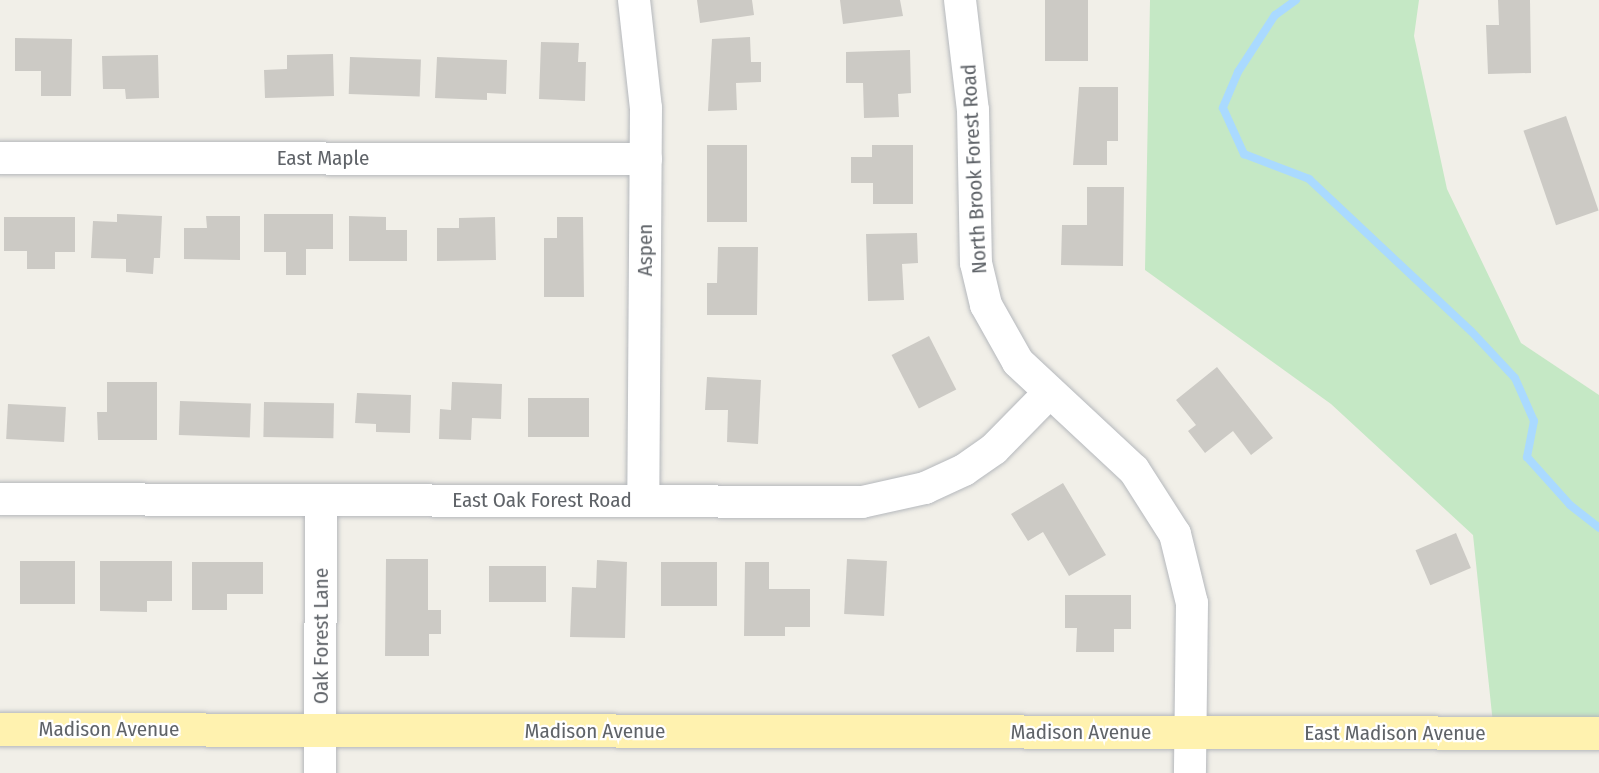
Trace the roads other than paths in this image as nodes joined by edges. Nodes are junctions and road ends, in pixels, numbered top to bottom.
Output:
1 (634, 0) edge
2 (960, 0) edge
3 (0, 158) edge
4 (646, 159) junction
5 (1049, 393) junction
6 (0, 499) edge
7 (321, 500) junction
8 (643, 501) junction
9 (0, 729) edge
10 (321, 730) junction
11 (1190, 733) junction
12 (1599, 734) edge
13 (320, 773) edge
14 (1190, 773) edge

1 - 4 street, Aspen
2 - 5 street, North Brook Forest Road
3 - 4 street, East Maple
4 - 8 street, Aspen
5 - 8 street, East Oak Forest Road
5 - 11 street, North Brook Forest Road
6 - 7 street, East Oak Forest Road
7 - 8 street, East Oak Forest Road
7 - 10 street, Oak Forest Lane
9 - 10 main road, Madison Avenue
10 - 11 main road, Madison Avenue
10 - 13 street, Oak Forest Lane
11 - 12 main road, East Madison Avenue
11 - 14 street, North Brook Forest Road

